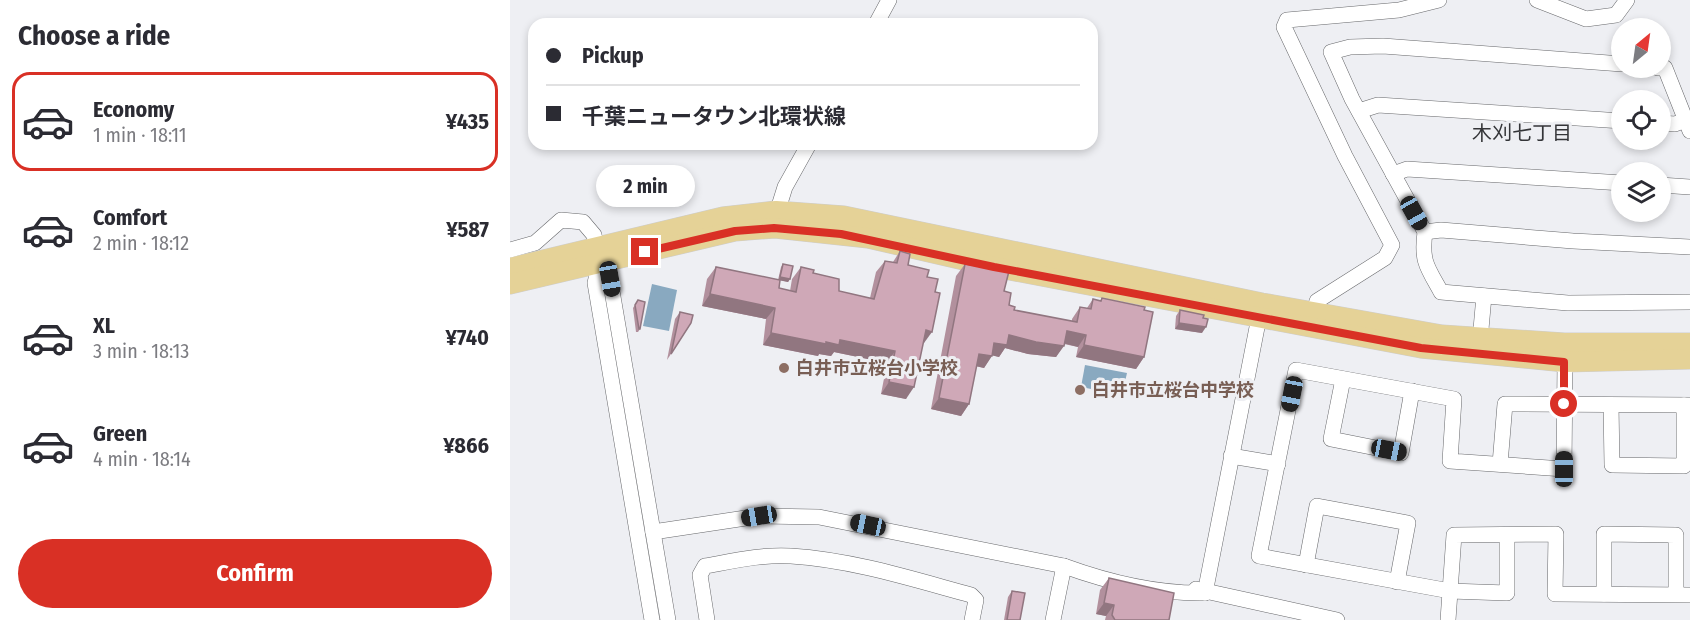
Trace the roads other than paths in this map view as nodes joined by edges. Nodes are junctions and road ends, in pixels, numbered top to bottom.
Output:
1 (890, 0) edge
2 (1439, 0) edge
3 (1537, 0) edge
4 (1627, 0) edge
5 (880, 18) edge
6 (1611, 63) edge
7 (1669, 78) edge
8 (1359, 111) junction
9 (1611, 120) edge
10 (1671, 124) edge
11 (1688, 126) edge
12 (806, 150) edge
13 (1393, 174) junction
14 (1611, 182) edge
15 (1671, 186) edge
16 (1690, 187) edge
17 (775, 219) junction
18 (1425, 232) junction
19 (1690, 246) edge
20 (510, 250) edge
21 (598, 255) junction
22 (510, 268) edge
23 (510, 284) edge
24 (1484, 296) junction
25 (1690, 302) edge
26 (1261, 311) junction
27 (1314, 312) junction
28 (1480, 340) junction
29 (1690, 343) edge
30 (1690, 359) edge
31 (1564, 362) junction
32 (1343, 379) junction
33 (1412, 392) junction
34 (1564, 404) junction
35 (1611, 405) junction
36 (1687, 405) edge
37 (1231, 456) junction
38 (1278, 464) junction
39 (1500, 464) junction
40 (654, 532) junction
41 (1506, 535) junction
42 (1306, 565) junction
43 (1064, 566) junction
44 (1396, 582) junction
45 (1450, 591) junction
46 (1205, 593) junction
47 (1604, 594) junction
48 (1683, 594) edge
49 (652, 620) edge
50 (668, 620) edge
51 (707, 620) edge
52 (972, 620) edge
53 (1053, 620) edge
54 (1337, 620) edge
55 (1448, 620) edge

1 - 5 street
2 - 27 street
3 - 4 street
6 - 8 street
7 - 11 street
8 - 9 street
8 - 13 street
10 - 11 street
12 - 17 street
13 - 14 street
13 - 18 street
15 - 16 street
17 - 21 main road
17 - 26 main road
18 - 19 street
18 - 24 street
20 - 21 street
21 - 22 main road
21 - 23 main road
21 - 40 street
21 - 49 street
24 - 25 street
24 - 28 street
26 - 27 main road
26 - 31 main road
26 - 37 street
27 - 28 main road
28 - 29 main road
30 - 31 main road
31 - 34 street
32 - 33 street
32 - 33 street
32 - 38 street
33 - 39 street
34 - 35 street
34 - 39 street
34 - 39 street
35 - 36 street
35 - 36 street
37 - 38 street
37 - 46 street
38 - 42 street
40 - 43 street
40 - 50 street
41 - 45 street
41 - 45 street
41 - 47 street
42 - 44 street
42 - 44 street
43 - 46 street
43 - 53 street
44 - 45 street
45 - 55 street
46 - 54 street
47 - 48 street
47 - 48 street
51 - 52 street

